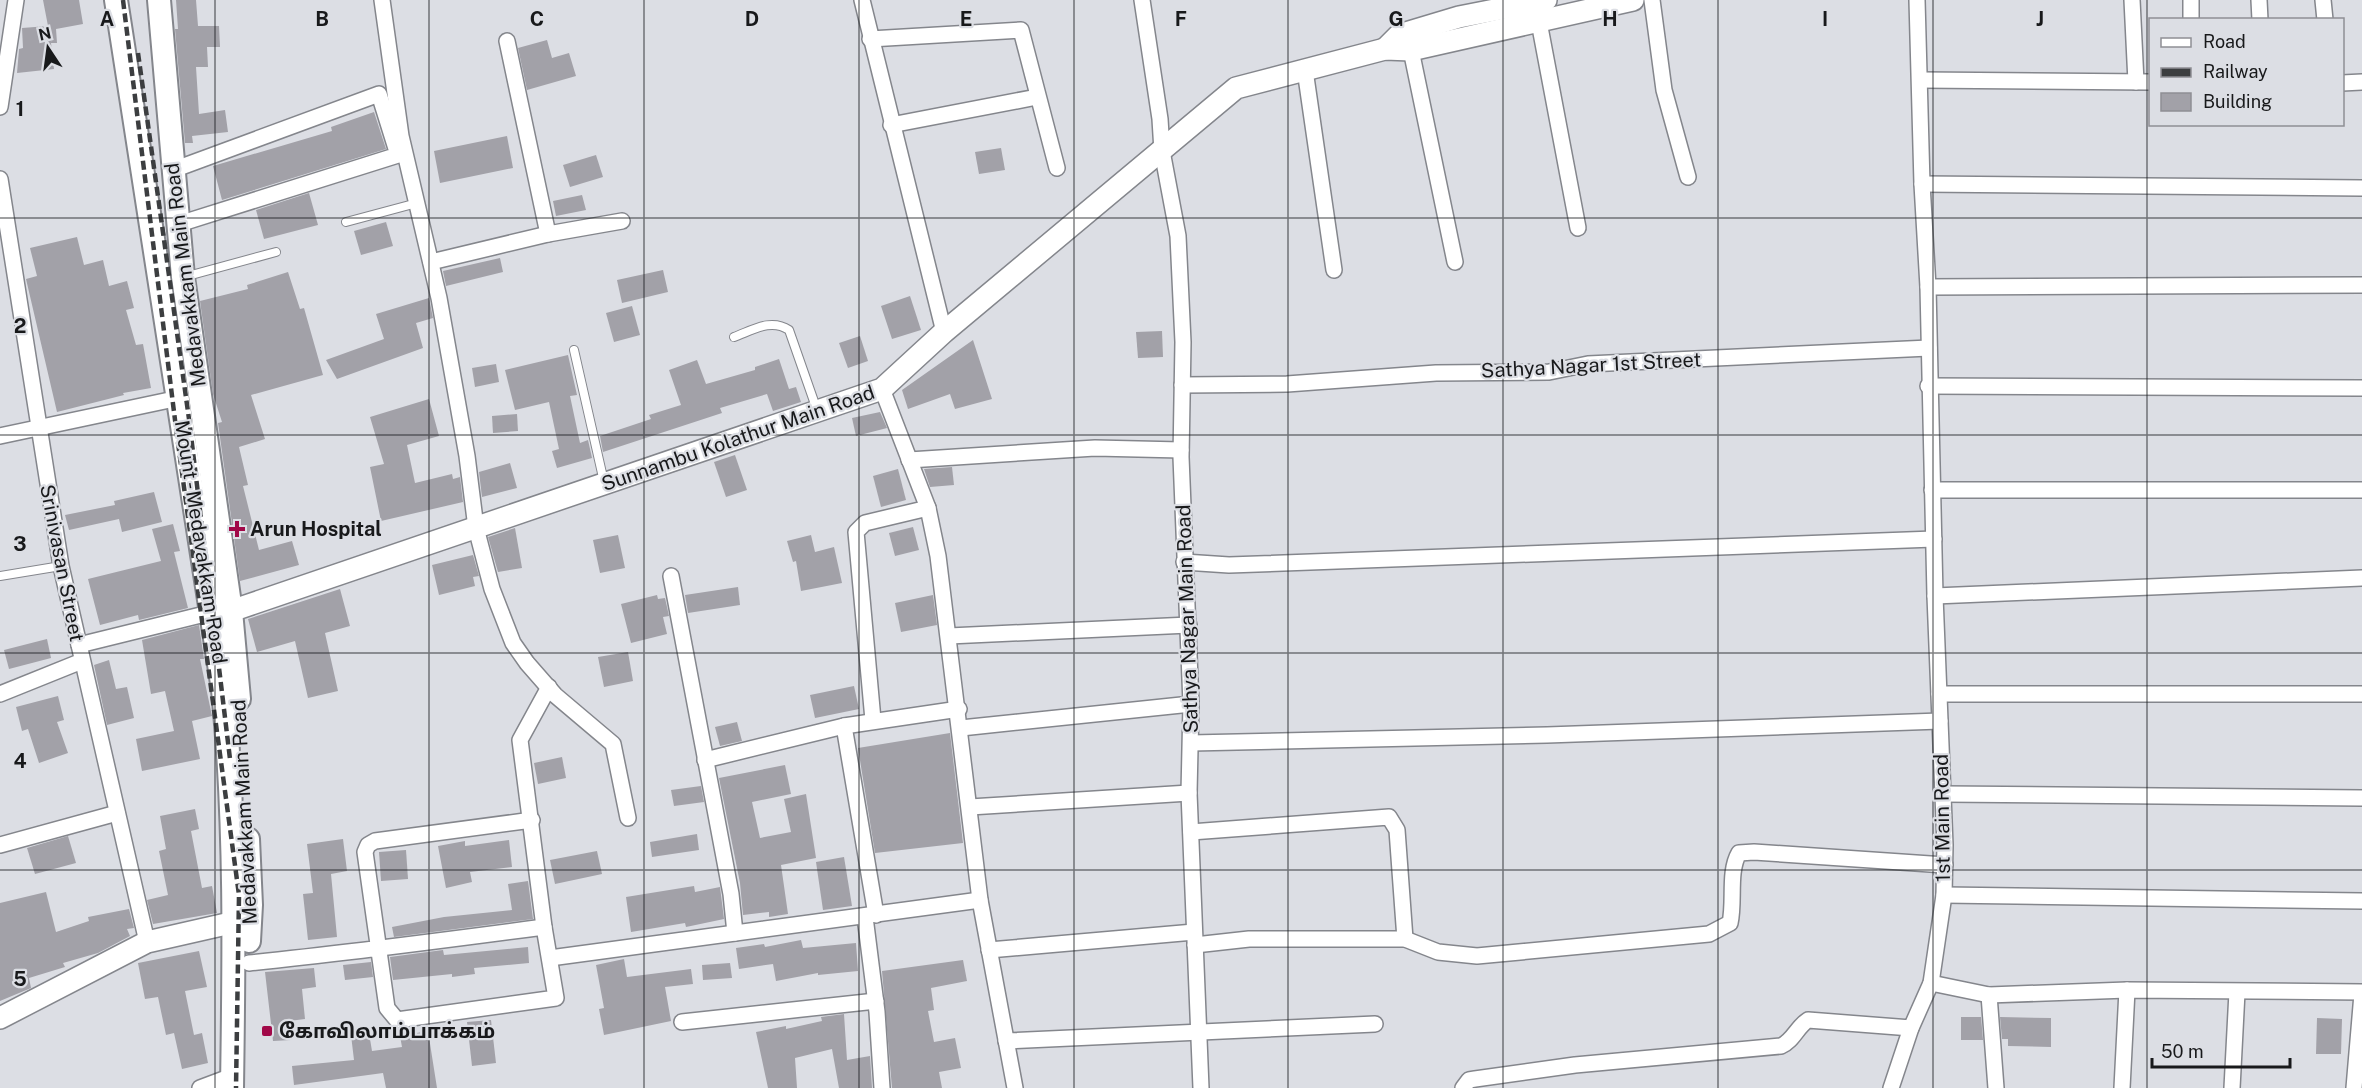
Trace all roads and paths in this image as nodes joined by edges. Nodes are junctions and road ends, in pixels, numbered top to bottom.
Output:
1 (16, 0) edge
2 (116, 0) edge
3 (159, 0) edge
4 (382, 0) edge
5 (862, 0) edge
6 (1142, 0) edge
7 (1546, 0) edge
8 (1633, 0) edge
9 (1652, 0) edge
10 (1917, 0) edge
11 (2132, 0) edge
12 (2191, 0) edge
13 (2259, 0) edge
14 (2323, 0) edge
15 (2191, 18) edge
16 (2260, 18) edge
17 (2325, 18) edge
18 (1539, 22) junction
19 (870, 39) junction
20 (507, 41) dead end
21 (1385, 49) junction
22 (1411, 50) junction
23 (1305, 70) junction
24 (1921, 80) junction
25 (2143, 82) edge
26 (2362, 82) edge
27 (2344, 83) edge
28 (1037, 97) junction
29 (0, 107) edge
30 (891, 125) junction
31 (1162, 151) junction
32 (1057, 168) dead end
33 (173, 170) junction
34 (1688, 177) dead end
35 (1922, 184) junction
36 (0, 186) edge
37 (2362, 188) edge
38 (417, 203) junction
39 (622, 221) dead end
40 (346, 222) dead end
41 (179, 224) junction
42 (1578, 228) dead end
43 (548, 234) junction
44 (276, 252) dead end
45 (431, 262) junction
46 (1455, 262) dead end
47 (1334, 270) dead end
48 (183, 277) junction
49 (2362, 285) edge
50 (1928, 287) junction
51 (944, 332) junction
52 (734, 337) dead end
53 (1929, 348) junction
54 (573, 350) dead end
55 (1182, 385) junction
56 (1929, 387) junction
57 (2362, 388) edge
58 (882, 389) junction
59 (179, 398) junction
60 (817, 411) junction
61 (38, 430) junction
62 (0, 436) edge
63 (1181, 450) junction
64 (909, 459) junction
65 (604, 484) junction
66 (1932, 490) junction
67 (2362, 490) edge
68 (928, 508) junction
69 (476, 528) junction
70 (1934, 539) junction
71 (1184, 562) junction
72 (60, 566) junction
73 (0, 576) edge
74 (670, 576) dead end
75 (2362, 578) edge
76 (1935, 596) junction
77 (222, 611) junction
78 (1189, 625) junction
79 (949, 636) junction
80 (78, 645) junction
81 (82, 661) junction
82 (549, 687) junction
83 (0, 694) edge
84 (1939, 694) junction
85 (2362, 694) edge
86 (1191, 704) junction
87 (958, 709) junction
88 (873, 720) junction
89 (1940, 721) junction
90 (844, 726) junction
91 (961, 728) junction
92 (1191, 743) junction
93 (705, 760) junction
94 (1189, 793) junction
95 (1944, 794) junction
96 (2362, 798) edge
97 (970, 807) junction
98 (117, 813) junction
99 (628, 818) dead end
100 (532, 820) junction
101 (1191, 832) junction
102 (0, 845) edge
103 (1945, 865) junction
104 (1944, 895) junction
105 (980, 900) junction
106 (2362, 901) edge
107 (871, 916) junction
108 (242, 922) junction
109 (544, 927) junction
110 (735, 933) junction
111 (1194, 938) junction
112 (1406, 939) junction
113 (147, 942) junction
114 (380, 948) junction
115 (989, 950) junction
116 (550, 958) junction
117 (249, 963) junction
118 (1931, 983) junction
119 (2127, 990) junction
120 (2237, 992) junction
121 (2362, 993) edge
122 (1989, 995) junction
123 (876, 1001) junction
124 (0, 1018) edge
125 (682, 1022) dead end
126 (1375, 1024) dead end
127 (1911, 1028) junction
128 (1197, 1031) junction
129 (1006, 1041) junction
130 (237, 1084) edge
131 (200, 1088) edge
132 (882, 1088) edge
133 (1015, 1088) edge
134 (1201, 1088) edge
135 (1463, 1088) edge
136 (1891, 1088) edge
137 (1996, 1088) edge
138 (2122, 1088) edge
139 (2232, 1088) edge
140 (2354, 1088) edge

1 - 29 street
2 - 59 main road, Mount - Medavakkam Road
3 - 33 main road, Medavakkam Main Road
4 - 38 street
5 - 19 street
6 - 31 street, Sathya Nagar Main Road
7 - 21 street, Sunnambu Kolathur Main Road
8 - 18 street, Sunnambu Kolathur Main Road
9 - 34 street
10 - 24 street, 1st Main Road
11 - 25 street
12 - 15 street
13 - 16 street
14 - 17 street
18 - 22 street, Sunnambu Kolathur Main Road
18 - 42 street
19 - 28 street
19 - 30 street
20 - 43 street
21 - 22 street, Sunnambu Kolathur Main Road
21 - 23 street, Sunnambu Kolathur Main Road
22 - 46 street
23 - 31 street, Sunnambu Kolathur Main Road
23 - 47 street
24 - 25 street
24 - 35 street, 1st Main Road
26 - 27 street
28 - 30 street
28 - 32 street
30 - 51 street
31 - 51 street, Sunnambu Kolathur Main Road
31 - 55 street, Sathya Nagar Main Road
33 - 41 main road, Medavakkam Main Road
33 - 41 street
35 - 37 street
35 - 50 street, 1st Main Road
36 - 61 street, Srinivasan Street
38 - 40 lane
38 - 45 street
39 - 43 street
41 - 48 main road, Medavakkam Main Road
43 - 45 street
44 - 48 lane
45 - 69 street
48 - 77 main road, Medavakkam Main Road
49 - 50 street
50 - 53 street, 1st Main Road
51 - 58 street, Sunnambu Kolathur Main Road
52 - 60 lane
53 - 55 street, Sathya Nagar 1st Street
53 - 56 street, 1st Main Road
54 - 65 lane
55 - 63 street, Sathya Nagar Main Road
56 - 57 street
56 - 66 street, 1st Main Road
58 - 60 street, Sunnambu Kolathur Main Road
58 - 64 street
59 - 61 street
59 - 77 main road, Mount - Medavakkam Road
60 - 65 street, Sunnambu Kolathur Main Road
61 - 62 street
61 - 72 street, Srinivasan Street
63 - 64 street
63 - 71 street, Sathya Nagar Main Road
64 - 68 street
65 - 69 street, Sunnambu Kolathur Main Road
66 - 67 street
66 - 70 street, 1st Main Road
68 - 79 street
68 - 88 street
69 - 77 street, Sunnambu Kolathur Main Road
69 - 82 street
70 - 71 street
70 - 76 street, 1st Main Road
71 - 78 street, Sathya Nagar Main Road
72 - 73 lane
72 - 80 street, Srinivasan Street
74 - 93 street
75 - 76 street
76 - 84 street, 1st Main Road
77 - 80 street
77 - 108 main road, Medavakkam Main Road
78 - 79 street
78 - 86 street, Sathya Nagar Main Road
79 - 87 street
80 - 81 street, Srinivasan Street
81 - 83 street
81 - 98 street, Srinivasan Street
82 - 99 street
82 - 100 street
84 - 85 street
84 - 89 street, 1st Main Road
86 - 91 street
86 - 92 street, Sathya Nagar Main Road
87 - 88 street
87 - 91 street
88 - 90 street
89 - 92 street
89 - 95 street, 1st Main Road
90 - 93 street
90 - 107 street
91 - 97 street
92 - 94 street, Sathya Nagar Main Road
93 - 110 street
94 - 97 street
94 - 101 street, Sathya Nagar Main Road
95 - 96 street
95 - 103 street, 1st Main Road
97 - 105 street
98 - 102 street
98 - 113 street, Srinivasan Street
100 - 109 street
100 - 114 street
101 - 111 street, Sathya Nagar Main Road
101 - 112 street
103 - 104 street, 1st Main Road
103 - 112 street
104 - 106 street
104 - 118 street, 1st Main Road
105 - 107 street
105 - 115 street
107 - 110 street
107 - 123 street
108 - 113 street
108 - 117 main road, Medavakkam Main Road
108 - 130 main road
109 - 114 street
109 - 116 street
110 - 116 street
111 - 112 street
111 - 115 street
111 - 128 street, Sathya Nagar Main Road
113 - 124 street
114 - 116 street
114 - 117 street
115 - 129 street
117 - 130 main road, Medavakkam Main Road
118 - 122 street
118 - 127 street, 1st Main Road
119 - 120 street
119 - 122 street
119 - 138 street
120 - 121 street
120 - 139 street
121 - 140 street
122 - 137 street
123 - 125 street
123 - 132 street
126 - 128 street
127 - 135 street
127 - 136 street, 1st Main Road
128 - 129 street
128 - 134 street, Sathya Nagar Main Road
129 - 133 street
130 - 131 street

